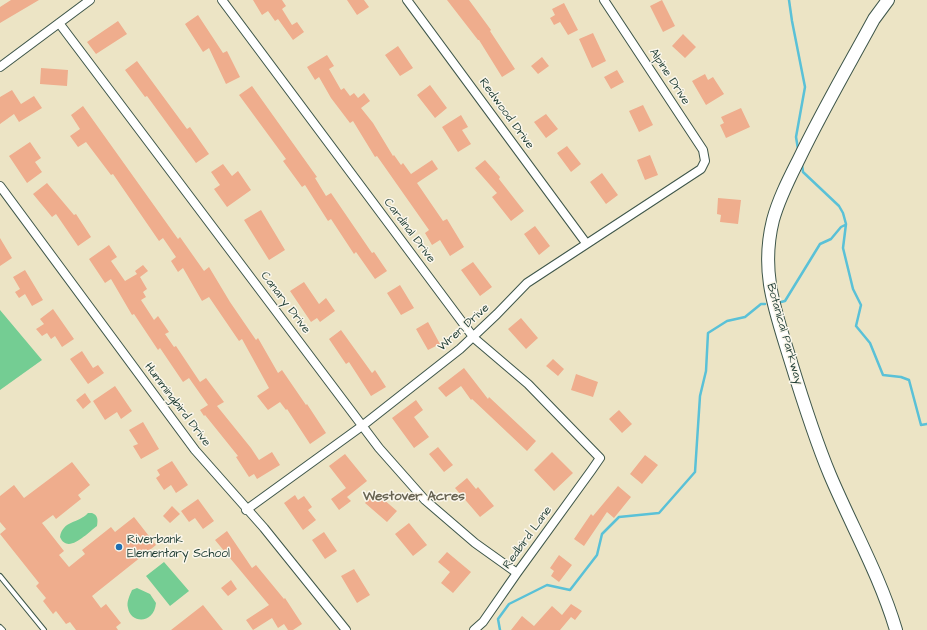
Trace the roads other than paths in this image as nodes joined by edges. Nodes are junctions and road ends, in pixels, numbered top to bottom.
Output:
1 (90, 0) edge
2 (222, 0) edge
3 (407, 0) edge
4 (604, 0) edge
5 (888, 0) edge
6 (59, 23) junction
7 (0, 67) edge
8 (701, 169) joint
9 (0, 186) edge
10 (586, 243) junction
11 (474, 338) junction
12 (362, 426) junction
13 (600, 458) joint
14 (246, 510) junction
15 (517, 573) junction
16 (0, 576) edge
17 (0, 627) edge
18 (2, 630) edge
19 (44, 630) edge
20 (346, 630) edge
21 (474, 630) edge
22 (896, 630) edge

1 - 6 street
2 - 11 street, Cardinal Drive
3 - 10 street, Redwood Drive
4 - 8 street, Alpine Drive
5 - 22 street, Botanical Parkway
6 - 7 street
6 - 12 street, Canary Drive
8 - 10 street, Wren Drive
9 - 14 street, Hummingbird Drive
10 - 11 street, Wren Drive
11 - 12 street, Wren Drive
11 - 13 street, Cardinal Drive
12 - 14 street, Wren Drive
12 - 15 street, Canary Drive
13 - 15 street, Redbird Lane
14 - 20 street, Hummingbird Drive
15 - 21 street, Redbird Lane
16 - 19 lane
17 - 18 lane

